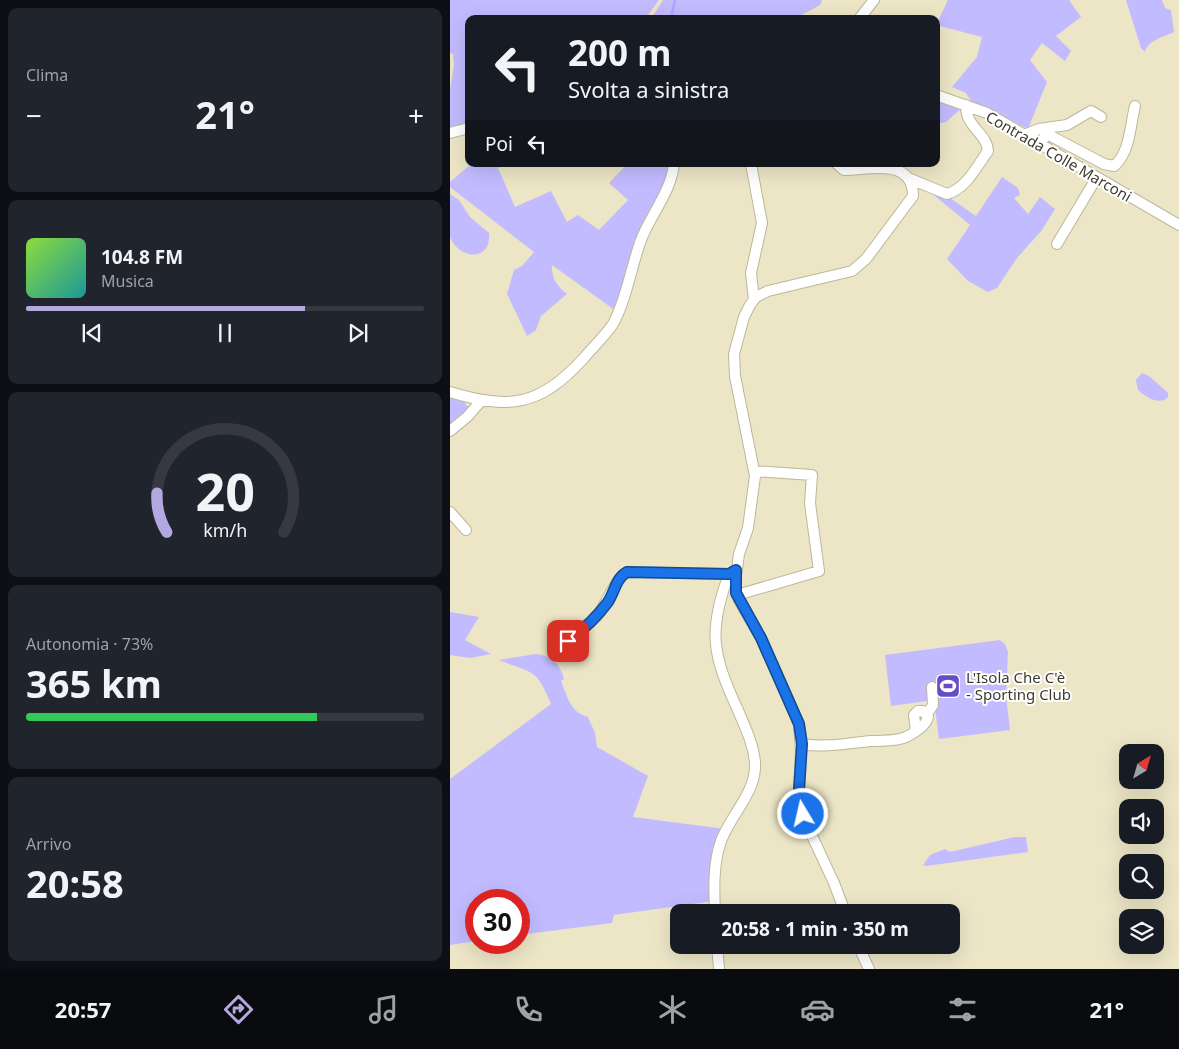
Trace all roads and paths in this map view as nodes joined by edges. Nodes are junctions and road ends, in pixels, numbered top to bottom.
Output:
1 (874, 0) edge
2 (862, 15) edge
3 (940, 96) edge
4 (966, 105) junction
5 (1135, 106) dead end
6 (1101, 117) dead end
7 (465, 129) edge
8 (450, 133) edge
9 (1024, 135) junction
10 (1040, 144) junction
11 (673, 167) edge
12 (752, 167) edge
13 (840, 167) edge
14 (888, 167) edge
15 (888, 167) edge
16 (1098, 177) junction
17 (908, 178) junction
18 (1179, 225) edge
19 (1057, 244) dead end
20 (754, 300) junction
21 (450, 392) edge
22 (482, 400) junction
23 (450, 432) edge
24 (754, 472) junction
25 (450, 512) edge
26 (466, 530) dead end
27 (733, 572) junction
28 (737, 595) junction
29 (557, 650) dead end
30 (932, 687) dead end
31 (802, 744) junction
32 (715, 904) edge
33 (842, 904) edge
34 (718, 954) edge
35 (862, 954) edge
36 (719, 969) edge
37 (869, 969) edge

1 - 2 street
3 - 4 street, Contrada Colle Marconi
4 - 9 street, Contrada Colle Marconi
4 - 17 street
5 - 10 street
6 - 9 street
7 - 8 street
9 - 10 street, Contrada Colle Marconi
10 - 16 street, Contrada Colle Marconi
11 - 22 street
12 - 20 street
13 - 14 street
15 - 17 street
16 - 18 street, Contrada Colle Marconi
16 - 19 street
17 - 20 street
20 - 24 street
21 - 22 street
22 - 23 street
24 - 27 street
24 - 28 street
25 - 26 street
27 - 28 street
27 - 29 street
27 - 32 street
28 - 31 street
30 - 31 street
31 - 33 street
34 - 36 street
35 - 37 street

